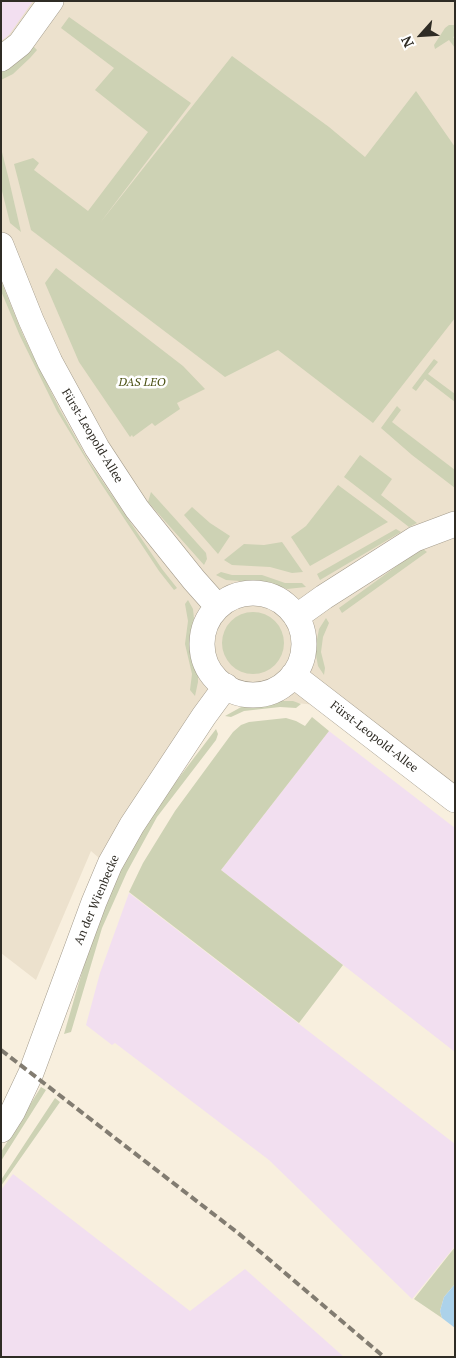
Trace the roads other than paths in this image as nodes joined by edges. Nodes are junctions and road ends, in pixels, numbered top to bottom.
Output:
1 (51, 1) edge
2 (1, 58) edge
3 (1, 244) edge
4 (455, 524) edge
5 (218, 607) junction
6 (296, 618) junction
7 (293, 675) junction
8 (226, 686) junction
9 (455, 800) edge
10 (1, 1130) edge

1 - 2 street
3 - 5 street, Fürst-Leopold-Allee
4 - 6 street
5 - 6 street
5 - 8 street
6 - 7 street
7 - 8 street
7 - 9 street, Fürst-Leopold-Allee
8 - 10 street, An der Wienbecke

